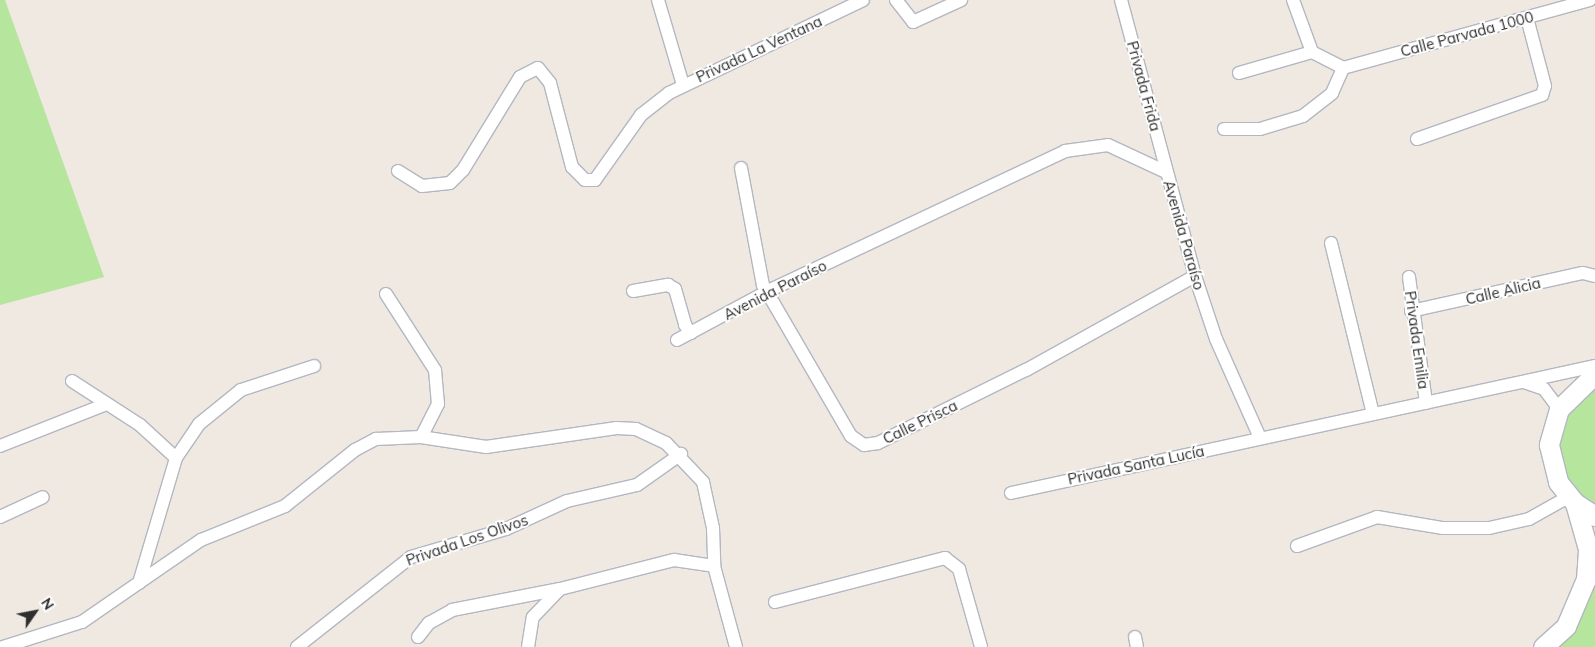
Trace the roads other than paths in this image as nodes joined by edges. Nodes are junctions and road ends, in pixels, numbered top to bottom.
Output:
1 (658, 0) edge
2 (863, 0) edge
3 (896, 0) edge
4 (961, 0) edge
5 (1121, 0) edge
6 (1293, 0) edge
7 (1590, 0) edge
8 (1527, 18) junction
9 (1312, 52) junction
10 (1343, 68) junction
11 (1239, 73) dead end
12 (683, 85) junction
13 (1224, 129) dead end
14 (1418, 139) dead end
15 (741, 168) dead end
16 (398, 171) dead end
17 (1166, 172) junction
18 (1331, 244) dead end
19 (1195, 276) junction
20 (1595, 276) edge
21 (1409, 277) dead end
22 (633, 291) dead end
23 (768, 291) junction
24 (386, 294) dead end
25 (1411, 311) junction
26 (691, 333) junction
27 (677, 340) dead end
28 (314, 366) dead end
29 (1595, 366) edge
30 (1595, 374) edge
31 (72, 380) dead end
32 (1522, 382) junction
33 (1426, 403) junction
34 (104, 406) junction
35 (1559, 409) junction
36 (1373, 414) junction
37 (420, 437) junction
38 (1260, 438) junction
39 (0, 446) edge
40 (681, 454) junction
41 (176, 458) junction
42 (1011, 493) dead end
43 (44, 497) dead end
44 (1572, 500) junction
45 (1595, 516) edge
46 (0, 517) edge
47 (1297, 546) dead end
48 (1592, 546) edge
49 (714, 566) junction
50 (139, 584) junction
51 (560, 589) junction
52 (775, 602) dead end
53 (418, 637) dead end
54 (3, 647) edge
55 (297, 647) edge
56 (528, 647) edge
57 (736, 647) edge
58 (981, 647) edge
59 (1543, 647) edge

1 - 12 street, Privada La Ventana
2 - 12 street, Privada La Ventana
3 - 4 street
5 - 17 street, Privada Frida
6 - 9 street
7 - 8 street, Calle Parvada 1000
8 - 10 street, Calle Parvada 1000
8 - 14 street
9 - 10 street
9 - 11 street
10 - 13 street
12 - 16 street, Privada La Ventana
15 - 23 street, Calle Prisca
17 - 19 street, Avenida Paraíso
17 - 23 street, Avenida Paraíso
18 - 36 street
19 - 23 street, Calle Prisca
19 - 38 street, Avenida Paraíso
20 - 25 street, Calle Alicia
21 - 25 street, Privada Emilia
22 - 26 street
23 - 26 street, Avenida Paraíso
24 - 37 street
25 - 33 street, Privada Emilia
26 - 27 street, Avenida Paraíso
28 - 41 street
29 - 32 street
30 - 35 street
31 - 34 street
32 - 33 street
32 - 35 street
33 - 36 street
34 - 39 street
34 - 41 street
35 - 44 street
36 - 38 street
37 - 40 street
37 - 50 street
38 - 42 street, Privada Santa Lucía
40 - 49 street
40 - 55 street, Privada Los Olivos
41 - 50 street
43 - 46 street
44 - 45 street
44 - 47 street
44 - 48 street
48 - 59 street
49 - 51 street
49 - 57 street
50 - 54 street
51 - 53 street
51 - 56 street
52 - 58 street

